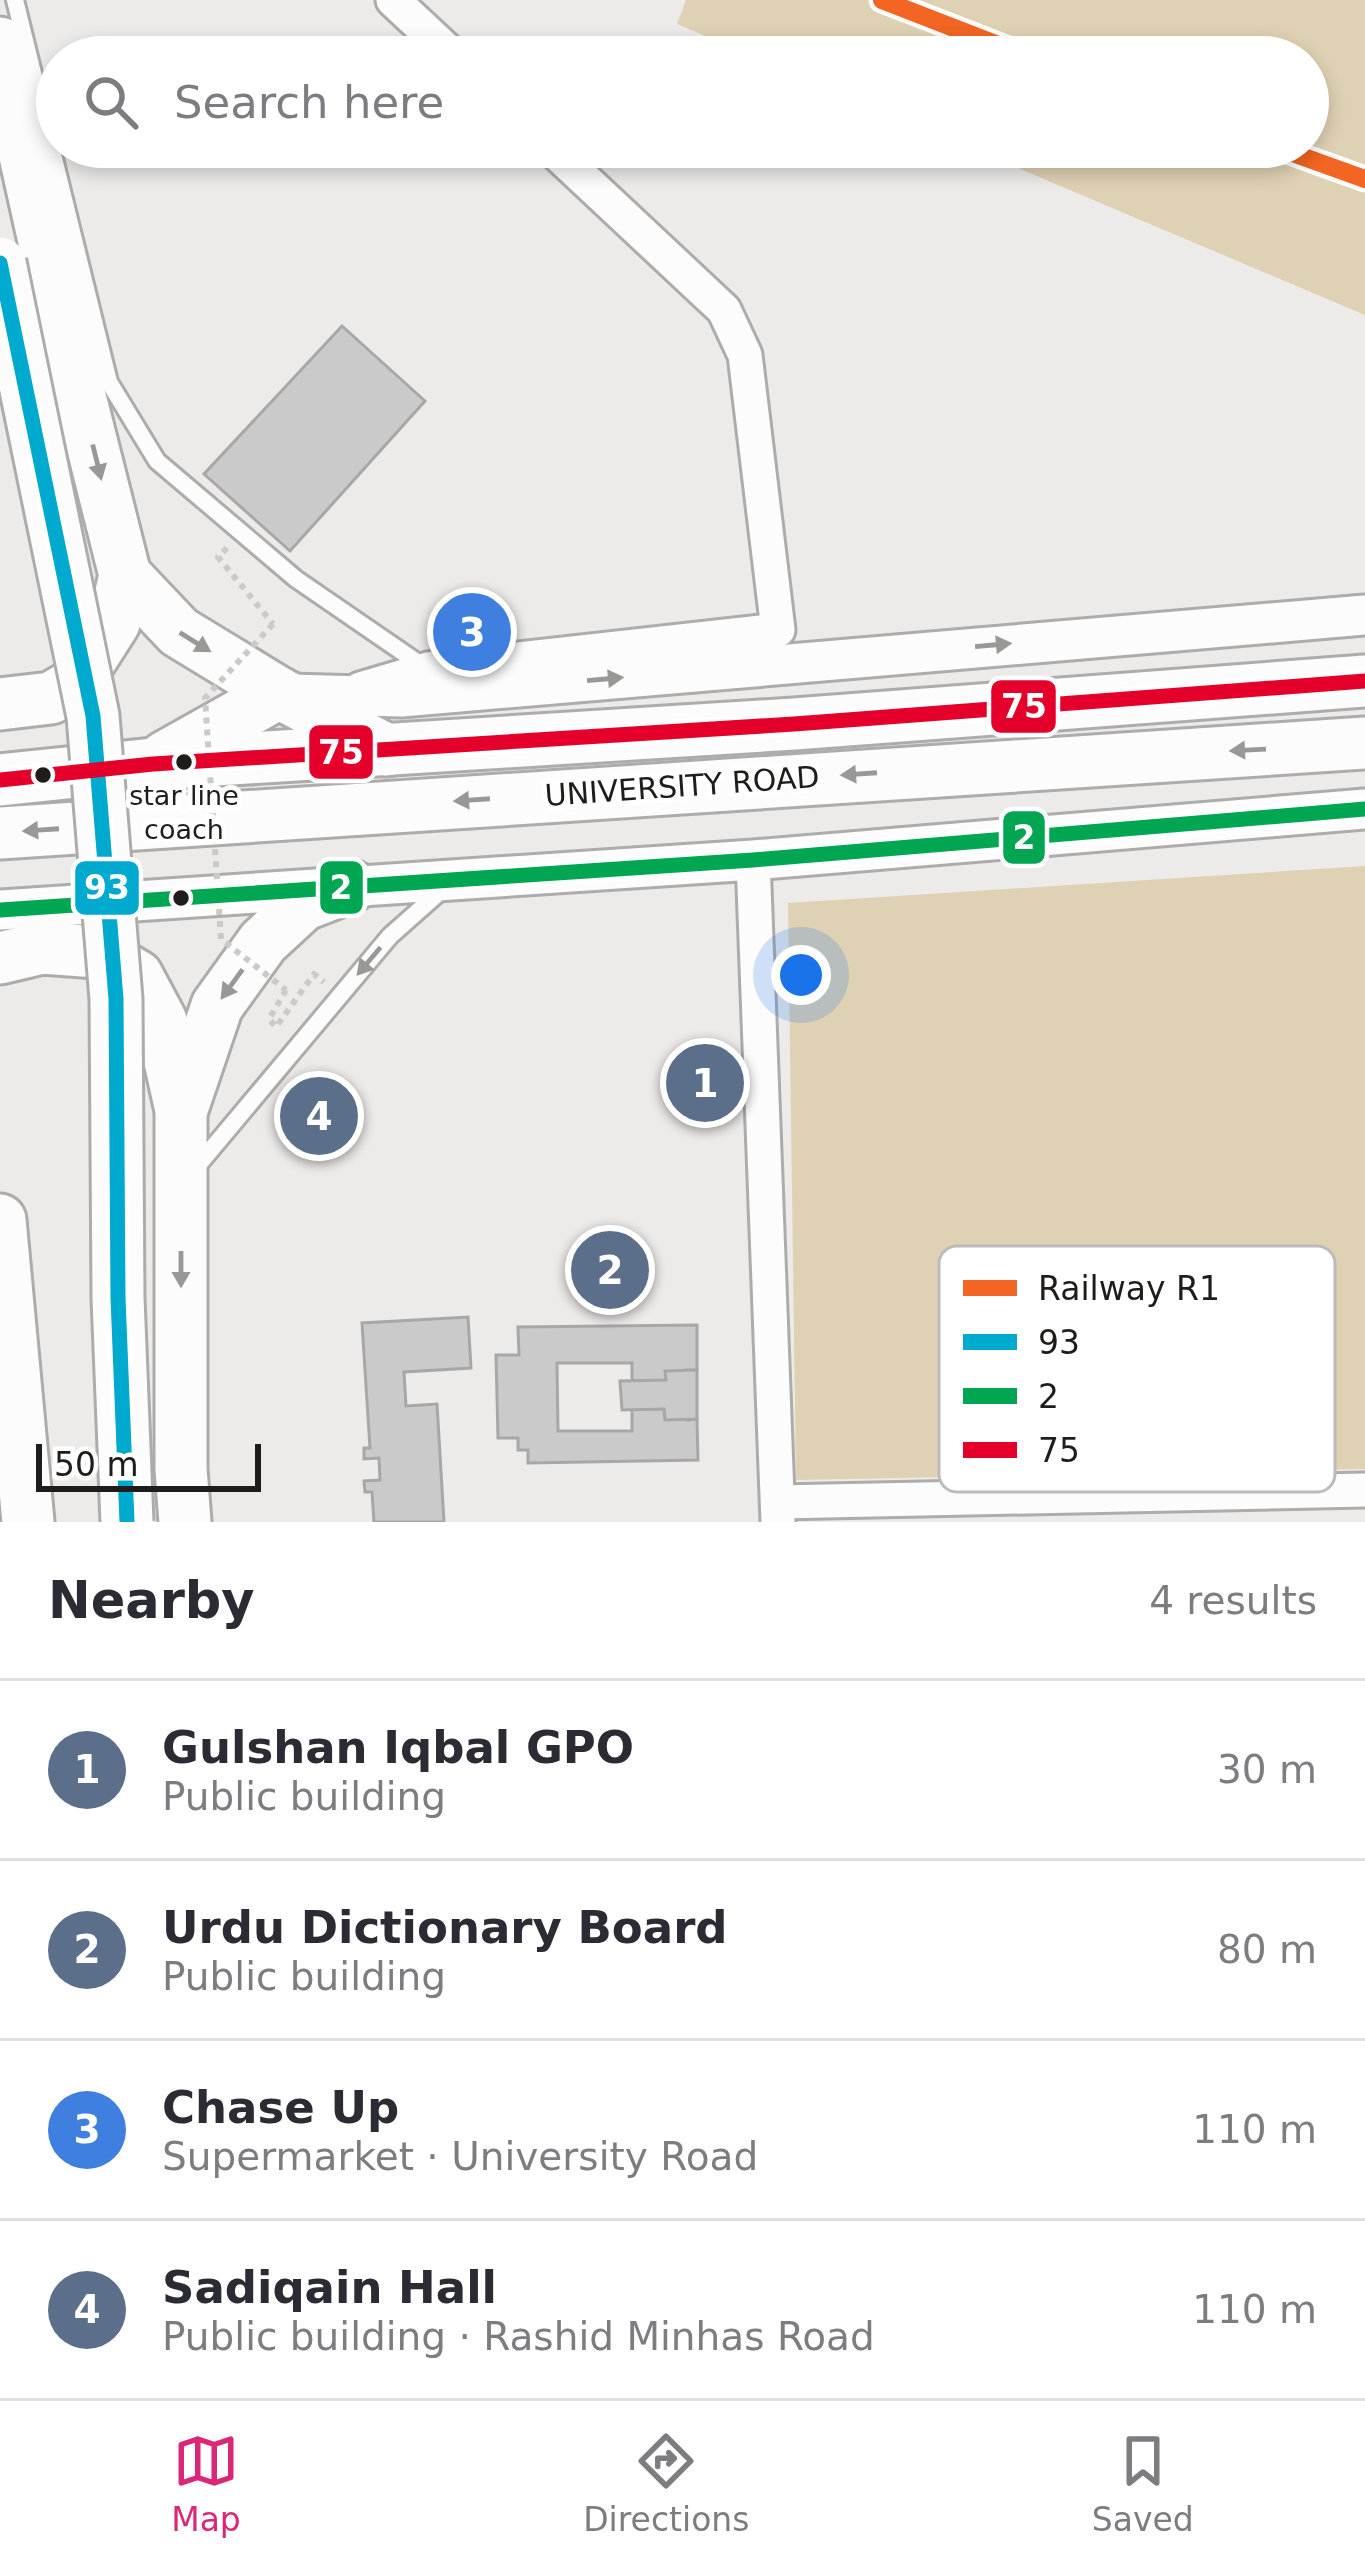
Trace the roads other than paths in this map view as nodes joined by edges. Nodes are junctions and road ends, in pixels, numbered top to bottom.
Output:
1 (15, 0) edge
2 (393, 0) edge
3 (432, 36) edge
4 (0, 43) edge
5 (36, 85) edge
6 (56, 168) edge
7 (572, 168) edge
8 (0, 263) edge
9 (125, 575) junction
10 (1365, 615) edge
11 (779, 647) junction
12 (428, 669) junction
13 (1365, 681) edge
14 (279, 693) junction
15 (330, 698) junction
16 (0, 704) edge
17 (1365, 743) edge
18 (387, 750) junction
19 (153, 764) junction
20 (0, 780) edge
21 (1365, 809) edge
22 (0, 833) edge
23 (753, 860) junction
24 (453, 880) junction
25 (352, 886) junction
26 (0, 910) edge
27 (0, 958) edge
28 (182, 1109) junction
29 (181, 1184) junction
30 (0, 1220) edge
31 (1365, 1490) edge
32 (1335, 1491) edge
33 (1312, 1492) edge
34 (778, 1512) edge
35 (28, 1522) edge
36 (127, 1522) edge
37 (185, 1522) edge

1 - 5 lane
2 - 3 street
4 -> 9 main road
6 - 12 lane
7 - 11 street
8 - 36 main road, bridge
9 -> 14 main road
9 - 16 main road
11 -> 10 street
11 - 12 street
15 -> 11 street
12 - 15 street
13 - 18 main road, UNIVERSITY ROAD
14 - 15 street
14 - 18 main road
14 - 19 main road
17 -> 22 main road, UNIVERSITY ROAD
18 - 19 main road, UNIVERSITY ROAD
19 - 20 main road, UNIVERSITY ROAD
21 - 23 street
23 - 24 street
23 - 34 street
24 - 25 street
24 -> 29 lane
25 - 26 street
25 -> 28 main road
27 - 28 main road
28 - 29 main road
29 -> 37 main road
30 - 35 main road
31 - 32 street
33 - 34 street

